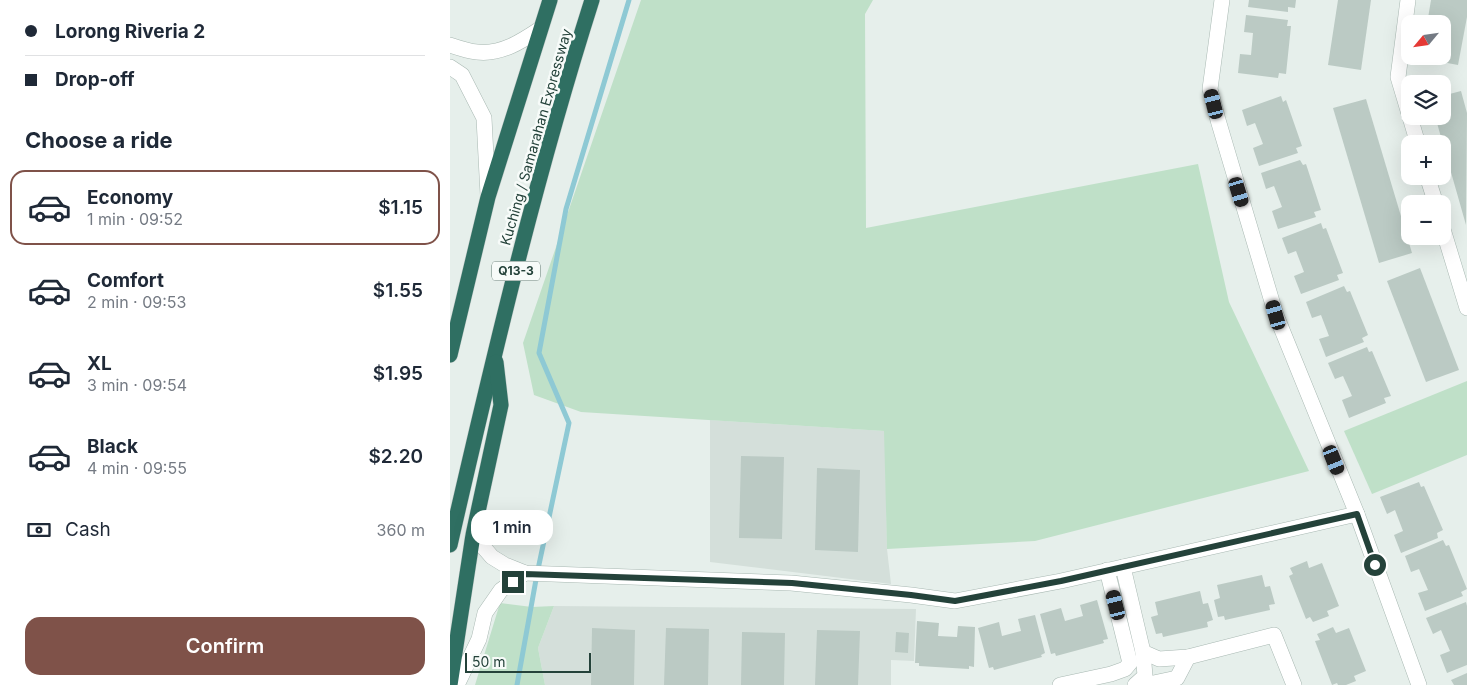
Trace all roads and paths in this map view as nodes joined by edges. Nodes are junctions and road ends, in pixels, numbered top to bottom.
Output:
1 (550, 0) edge
2 (592, 0) edge
3 (1222, 0) edge
4 (1408, 0) edge
5 (540, 29) junction
6 (450, 46) edge
7 (450, 67) edge
8 (1415, 135) edge
9 (488, 196) junction
10 (1448, 245) edge
11 (1467, 308) edge
12 (494, 351) junction
13 (450, 355) edge
14 (1357, 514) junction
15 (474, 535) junction
16 (450, 545) edge
17 (1123, 567) junction
18 (1107, 570) junction
19 (525, 574) junction
20 (1143, 652) junction
21 (1188, 657) junction
22 (450, 685) edge
23 (457, 685) edge
24 (1060, 685) edge
25 (1135, 685) edge
26 (1144, 685) edge
27 (1294, 685) edge
28 (1419, 685) edge

1 - 5 highway, Kuching / Samarahan Expressway / Q13-3
2 - 12 highway, Kuching / Samarahan Expressway / Q13-3
3 - 14 street
4 - 8 street
5 - 6 street
5 - 9 highway, Kuching / Samarahan Expressway / Q13-3
7 - 9 street
9 - 13 highway, Kuching / Samarahan Expressway / Q13-3
10 - 11 street
12 - 15 highway
12 - 16 highway, Kuching / Samarahan Expressway / Q13-3
14 - 17 street
14 - 28 street
15 - 19 street
15 - 22 highway
17 - 18 street
17 - 20 street
18 - 19 street
18 - 24 street
19 - 23 street
20 - 21 street
20 - 25 street
21 - 26 street
21 - 27 street

